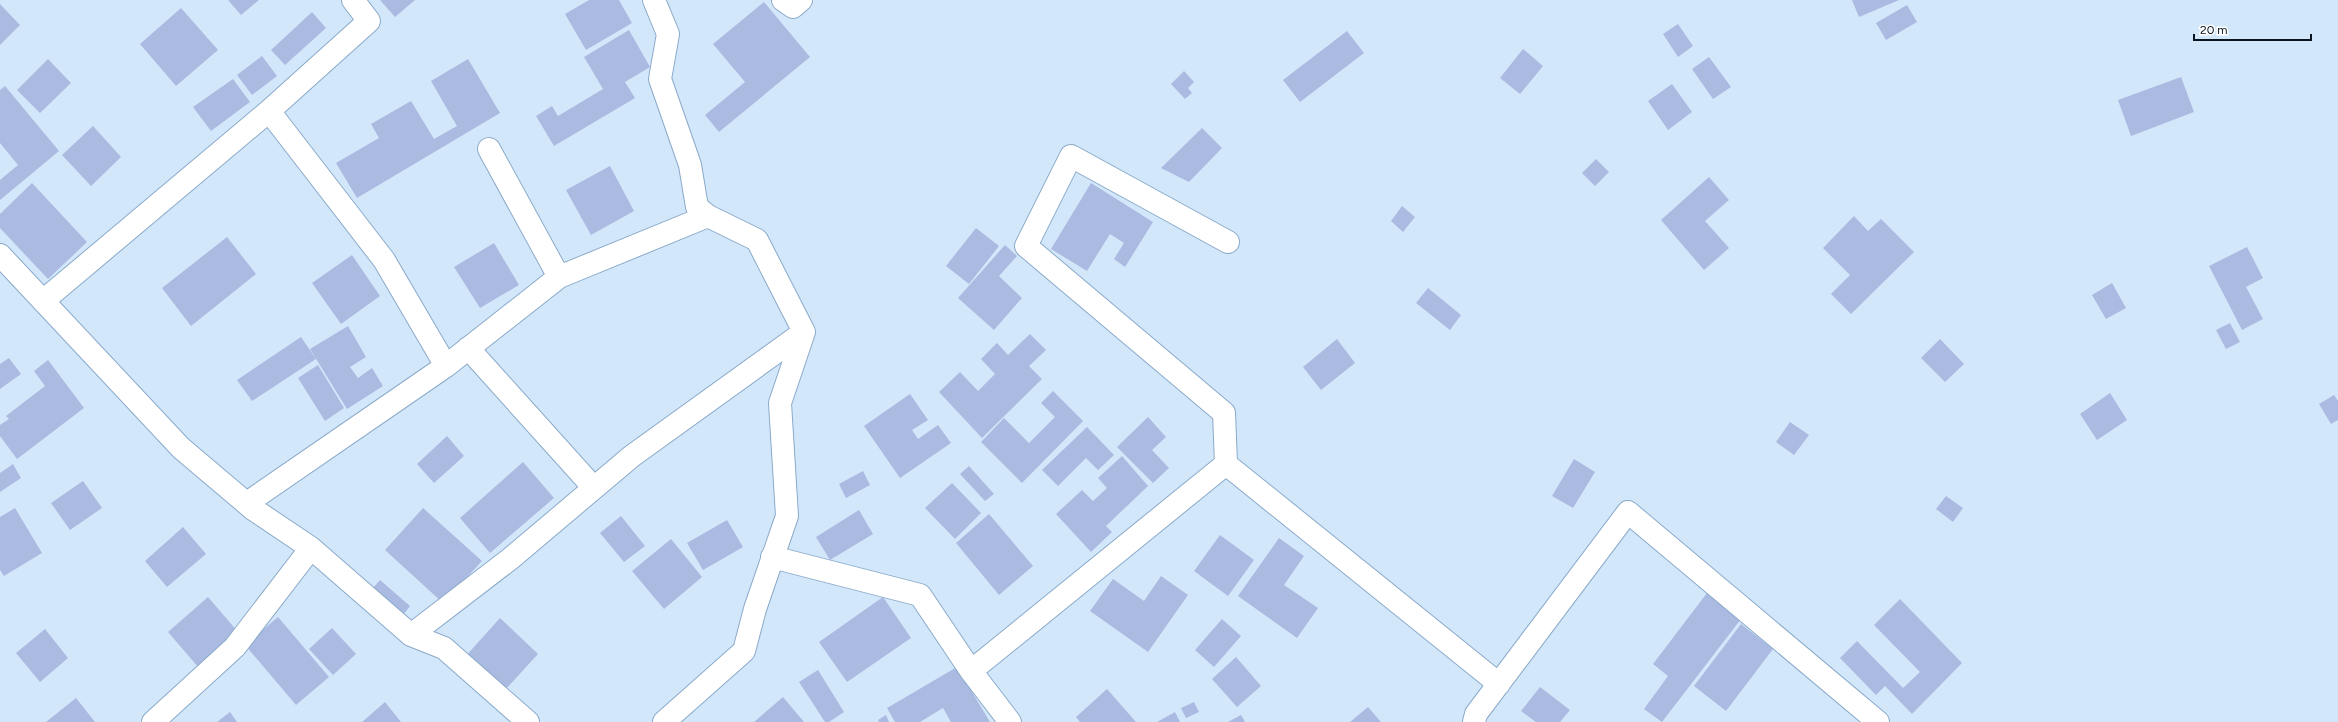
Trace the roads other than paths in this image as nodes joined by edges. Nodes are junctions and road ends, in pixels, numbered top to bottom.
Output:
1 (353, 0) edge
2 (654, 0) edge
3 (783, 0) edge
4 (801, 0) edge
5 (269, 111) junction
6 (490, 149) dead end
7 (708, 216) junction
8 (1228, 242) dead end
9 (0, 255) edge
10 (559, 277) junction
11 (43, 301) junction
12 (804, 332) junction
13 (468, 348) junction
14 (446, 366) junction
15 (1226, 464) junction
16 (594, 488) junction
17 (247, 503) junction
18 (311, 548) junction
19 (772, 557) junction
20 (411, 635) junction
21 (971, 671) junction
22 (1499, 684) junction
23 (153, 722) edge
24 (528, 722) edge
25 (664, 722) edge
26 (1010, 722) edge
27 (1474, 722) edge
28 (1878, 722) edge

1 - 5 street
2 - 7 street
3 - 4 street
5 - 11 street
5 - 14 street
6 - 10 street
7 - 10 street
7 - 12 street
8 - 15 street
9 - 11 street
10 - 13 street
11 - 17 street
12 - 16 street
12 - 19 street
13 - 14 street
13 - 16 street
14 - 17 street
15 - 21 street
15 - 22 street
16 - 20 street
17 - 18 street
18 - 20 street
18 - 23 street
19 - 21 street
19 - 25 street
20 - 24 street
21 - 26 street
22 - 27 street
22 - 28 street

